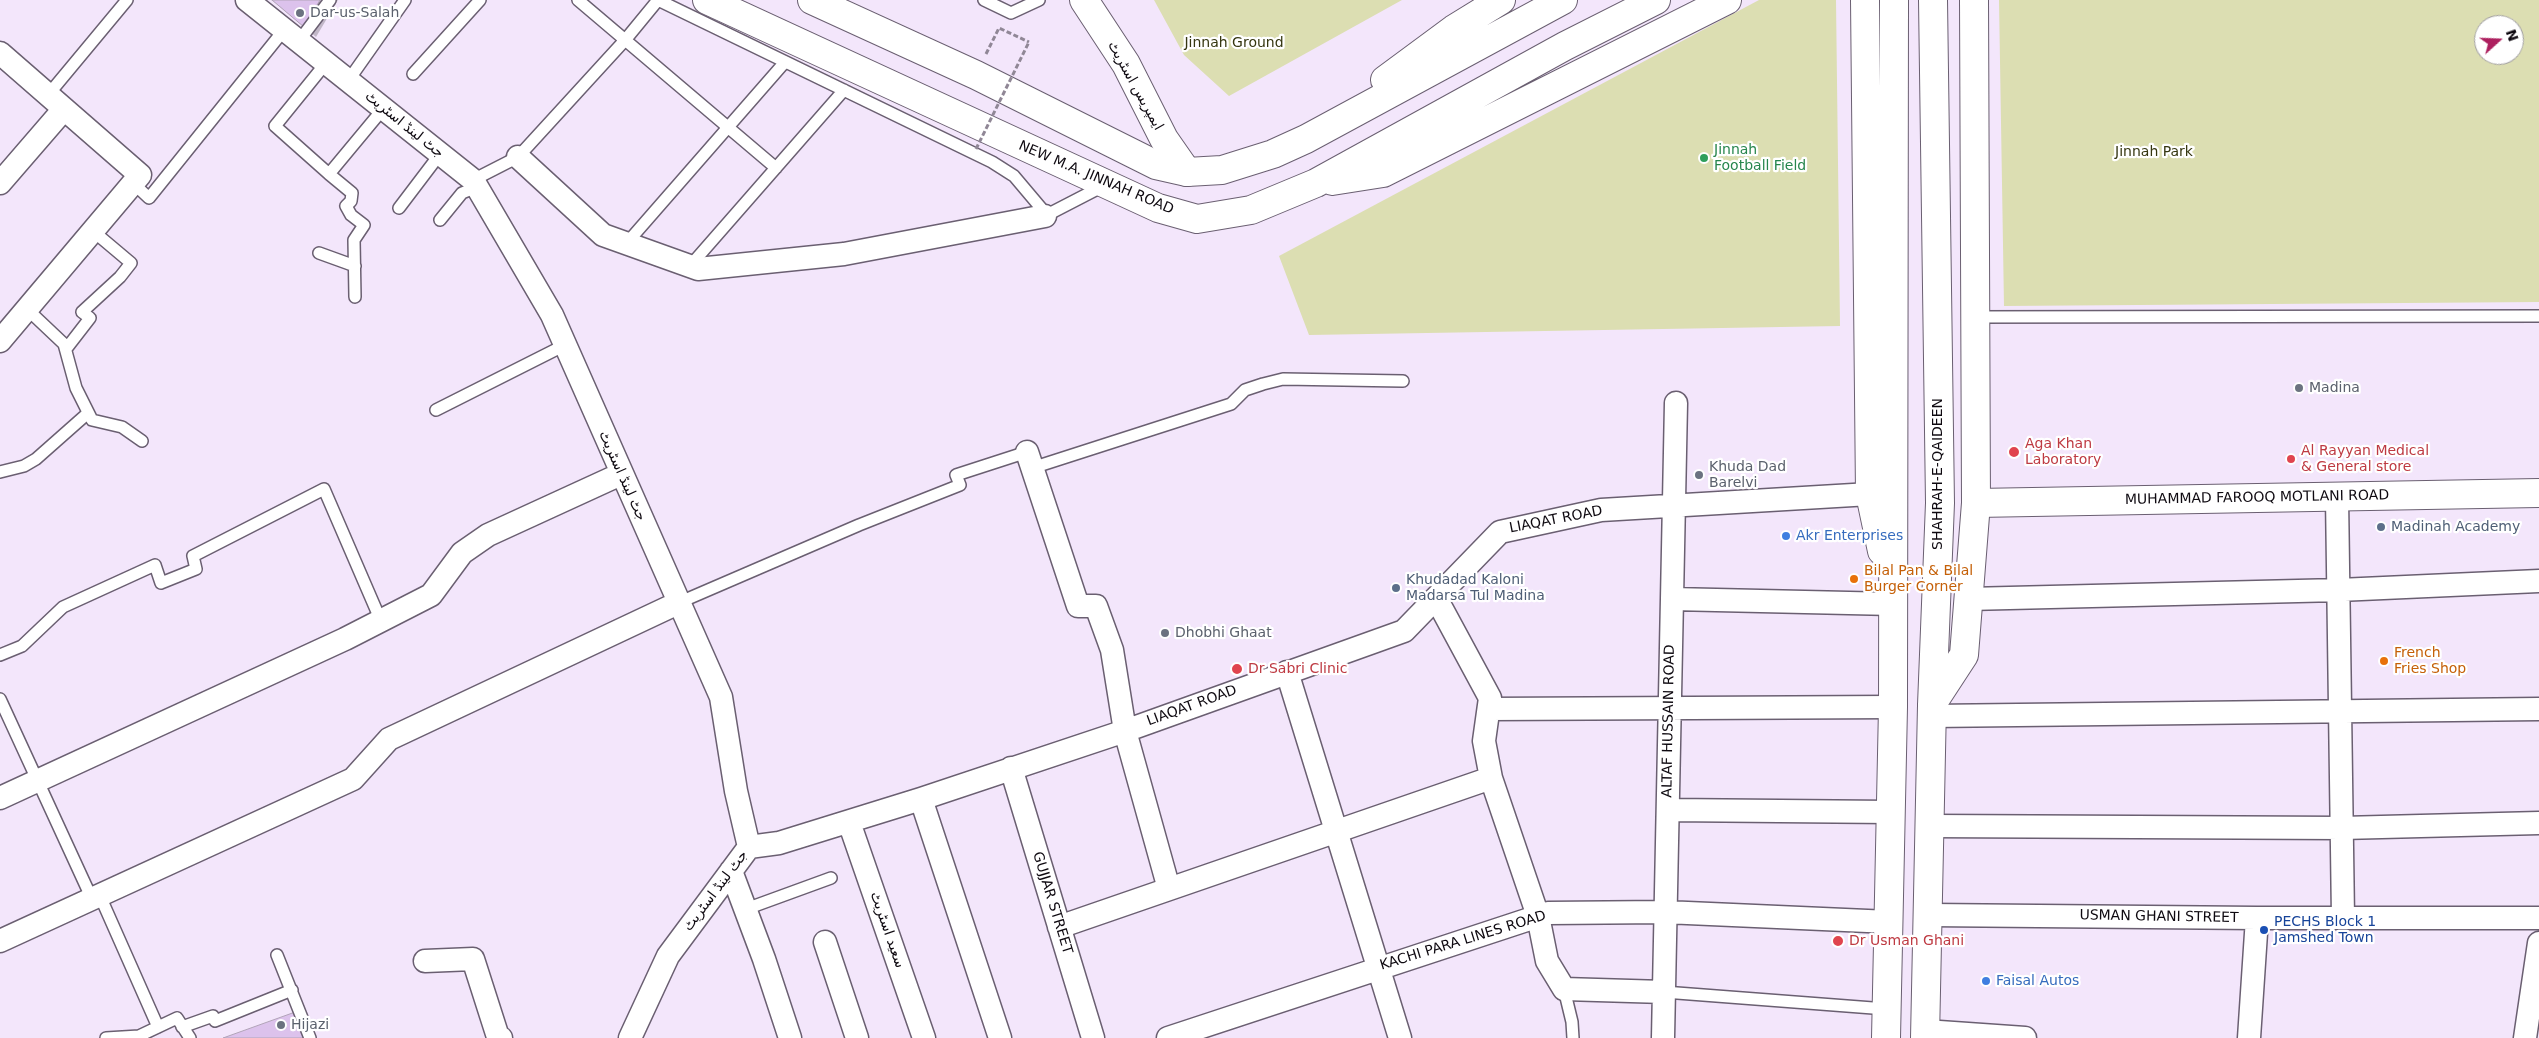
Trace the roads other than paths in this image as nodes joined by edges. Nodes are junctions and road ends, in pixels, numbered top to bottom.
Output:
1 (127, 0) edge
2 (247, 0) edge
3 (330, 0) edge
4 (405, 0) edge
5 (480, 0) edge
6 (578, 0) edge
7 (658, 0) edge
8 (707, 0) edge
9 (812, 0) edge
10 (984, 0) edge
11 (1039, 0) edge
12 (1084, 0) edge
13 (1501, 0) edge
14 (1656, 0) edge
15 (1727, 0) edge
16 (1865, 0) edge
17 (1894, 0) edge
18 (1933, 0) edge
19 (1974, 0) edge
20 (1555, 4) edge
21 (292, 36) junction
22 (626, 39) junction
23 (0, 53) edge
24 (785, 62) junction
25 (326, 63) junction
26 (413, 74) dead end
27 (348, 81) junction
28 (844, 90) junction
29 (56, 102) junction
30 (383, 108) junction
31 (729, 127) junction
32 (1306, 139) junction
33 (440, 154) junction
34 (518, 157) junction
35 (776, 168) junction
36 (1187, 172) junction
37 (329, 174) junction
38 (0, 183) edge
39 (133, 183) junction
40 (1316, 183) junction
41 (475, 184) junction
42 (1106, 184) junction
43 (399, 208) dead end
44 (1044, 216) junction
45 (440, 220) dead end
46 (93, 231) junction
47 (626, 244) junction
48 (319, 253) dead end
49 (355, 266) junction
50 (690, 266) junction
51 (355, 298) dead end
52 (27, 309) junction
53 (2539, 316) edge
54 (1975, 317) junction
55 (0, 341) edge
56 (565, 345) junction
57 (66, 348) junction
58 (1403, 381) dead end
59 (1676, 403) dead end
60 (436, 410) dead end
61 (88, 413) junction
62 (142, 441) dead end
63 (1029, 460) junction
64 (0, 472) edge
65 (621, 474) junction
66 (2539, 493) edge
67 (1870, 494) junction
68 (2337, 497) junction
69 (1976, 503) junction
70 (1674, 506) junction
71 (2539, 581) edge
72 (2339, 590) junction
73 (1436, 598) junction
74 (1672, 599) junction
75 (1968, 599) junction
76 (678, 603) junction
77 (1893, 604) junction
78 (381, 620) junction
79 (0, 655) edge
80 (1287, 672) junction
81 (0, 699) edge
82 (1893, 707) junction
83 (1670, 708) junction
84 (1488, 709) junction
85 (2539, 709) edge
86 (1931, 710) junction
87 (2340, 710) junction
88 (1125, 731) junction
89 (1011, 768) junction
90 (1491, 778) junction
91 (38, 780) junction
92 (0, 798) edge
93 (922, 799) junction
94 (1668, 810) junction
95 (1891, 812) junction
96 (849, 822) junction
97 (2539, 823) edge
98 (1930, 826) junction
99 (2342, 828) junction
100 (1336, 832) junction
101 (749, 847) junction
102 (731, 872) junction
103 (831, 878) dead end
104 (1170, 889) junction
105 (96, 898) junction
106 (746, 909) junction
107 (1665, 912) junction
108 (1929, 915) junction
109 (1538, 916) junction
110 (2257, 918) junction
111 (2343, 918) junction
112 (2539, 918) edge
113 (1890, 922) junction
114 (1059, 928) junction
115 (0, 941) edge
116 (825, 942) dead end
117 (2539, 943) edge
118 (277, 956) dead end
119 (425, 961) dead end
120 (1380, 967) junction
121 (1564, 989) junction
122 (292, 990) junction
123 (1664, 992) junction
124 (1887, 1010) junction
125 (158, 1027) junction
126 (182, 1027) junction
127 (1213, 1031) edge
128 (1925, 1034) edge
129 (1397, 1037) edge
130 (106, 1038) edge
131 (190, 1038) edge
132 (310, 1038) edge
133 (501, 1038) edge
134 (630, 1038) edge
135 (790, 1038) edge
136 (858, 1038) edge
137 (924, 1038) edge
138 (1000, 1038) edge
139 (1093, 1038) edge
140 (1168, 1038) edge
141 (1573, 1038) edge
142 (1663, 1038) edge
143 (1886, 1038) edge
144 (2026, 1038) edge
145 (2248, 1038) edge
146 (2525, 1038) edge

1 - 29 lane
2 - 21 street, جٹ لینڈ اسٹریٹ
3 - 21 lane
4 - 27 lane
5 - 26 lane
6 - 22 lane
7 - 22 lane
7 - 24 lane
8 - 42 main road, NEW M.A. JINNAH ROAD
9 - 36 main road
10 - 11 lane
12 - 36 main road, ایمپریس اسٹریٹ
13 - 32 main road
14 - 40 main road, NEW M.A. JINNAH ROAD
15 - 40 main road
16 - 67 main road
17 - 77 main road
18 - 86 main road, SHAHRAH-E-QAIDEEN
19 - 54 main road
20 - 32 main road
21 - 25 street, جٹ لینڈ اسٹریٹ
21 - 39 lane
22 - 31 lane
22 - 34 lane
23 - 29 street
24 - 28 lane
24 - 31 lane
25 - 27 street, جٹ لینڈ اسٹریٹ
25 - 37 lane
27 - 30 street, جٹ لینڈ اسٹریٹ
28 - 35 lane
28 - 44 lane
29 - 38 street
29 - 39 street
30 - 33 street, جٹ لینڈ اسٹریٹ
30 - 37 lane
31 - 35 lane
31 - 47 lane
32 - 36 main road
33 - 41 street, جٹ لینڈ اسٹریٹ
33 - 43 lane
34 - 41 lane
34 - 47 street
35 - 50 lane
37 - 49 lane
39 - 46 street
40 - 42 main road, NEW M.A. JINNAH ROAD
41 - 45 lane
41 - 56 street, جٹ لینڈ اسٹریٹ
42 - 44 lane
44 - 50 street
46 - 52 street
46 - 57 lane
47 - 50 street
48 - 49 lane
49 - 51 lane
52 - 55 street
52 - 57 lane
53 - 54 lane
54 - 69 main road
56 - 60 lane
56 - 65 street, جٹ لینڈ اسٹریٹ
57 - 61 lane
58 - 63 lane
59 - 70 street, ALTAF HUSSAIN ROAD
61 - 62 lane
61 - 64 lane
63 - 76 lane
63 - 88 street
65 - 76 street, جٹ لینڈ اسٹریٹ
65 - 78 street
66 - 68 main road, MUHAMMAD FAROOQ MOTLANI ROAD
67 - 70 street, LIAQAT ROAD
67 - 77 main road
68 - 69 main road, MUHAMMAD FAROOQ MOTLANI ROAD
68 - 72 street
69 - 75 main road
70 - 73 street, LIAQAT ROAD
70 - 74 street, ALTAF HUSSAIN ROAD
71 - 72 street
72 - 75 street
72 - 87 street
73 - 80 street, LIAQAT ROAD
73 - 84 street
74 - 77 street
74 - 83 street, ALTAF HUSSAIN ROAD
75 - 86 main road
76 - 101 street, جٹ لینڈ اسٹریٹ
76 - 105 street
77 - 82 main road
78 - 79 lane
78 - 91 street
80 - 88 street, LIAQAT ROAD
80 - 100 street
81 - 91 lane
82 - 83 street
82 - 95 main road
83 - 84 street
83 - 94 street, ALTAF HUSSAIN ROAD
84 - 90 street
85 - 87 street
86 - 87 street
86 - 98 main road, SHAHRAH-E-QAIDEEN
87 - 99 street
88 - 89 street, LIAQAT ROAD
88 - 104 street
89 - 93 street, LIAQAT ROAD
89 - 114 street, GUJJAR STREET
90 - 100 street
90 - 109 street
91 - 92 street
91 - 105 lane
93 - 96 street, LIAQAT ROAD
93 - 138 street
94 - 95 street
94 - 107 street, ALTAF HUSSAIN ROAD
95 - 113 main road
96 - 101 street, LIAQAT ROAD
96 - 137 street, سعید اسٹریٹ
97 - 99 street
98 - 99 street
98 - 108 main road, SHAHRAH-E-QAIDEEN
99 - 111 street
100 - 104 street
100 - 120 street
101 - 102 street, جٹ لینڈ اسٹریٹ
102 - 106 street
102 - 134 street, جٹ لینڈ اسٹریٹ
103 - 106 lane
104 - 114 street
105 - 115 street
105 - 125 lane
106 - 135 street
107 - 109 street, KACHI PARA LINES ROAD
107 - 113 street, KACHI PARA LINES ROAD
107 - 123 street, ALTAF HUSSAIN ROAD
108 - 110 street, USMAN GHANI STREET
108 - 128 main road, SHAHRAH-E-QAIDEEN
109 - 120 street, KACHI PARA LINES ROAD
109 - 121 street
110 - 111 street, USMAN GHANI STREET
110 - 145 street
111 - 112 street, USMAN GHANI STREET
113 - 124 main road
114 - 139 street, GUJJAR STREET
116 - 136 street
117 - 146 street
118 - 122 lane
119 - 133 street
120 - 127 street, KACHI PARA LINES ROAD
120 - 129 street
121 - 123 street
121 - 141 lane
122 - 126 lane
122 - 132 lane
123 - 124 lane
123 - 142 street, ALTAF HUSSAIN ROAD
124 - 143 main road
125 - 126 lane
125 - 130 lane
126 - 131 lane
127 - 140 street, KACHI PARA LINES ROAD
128 - 144 street

